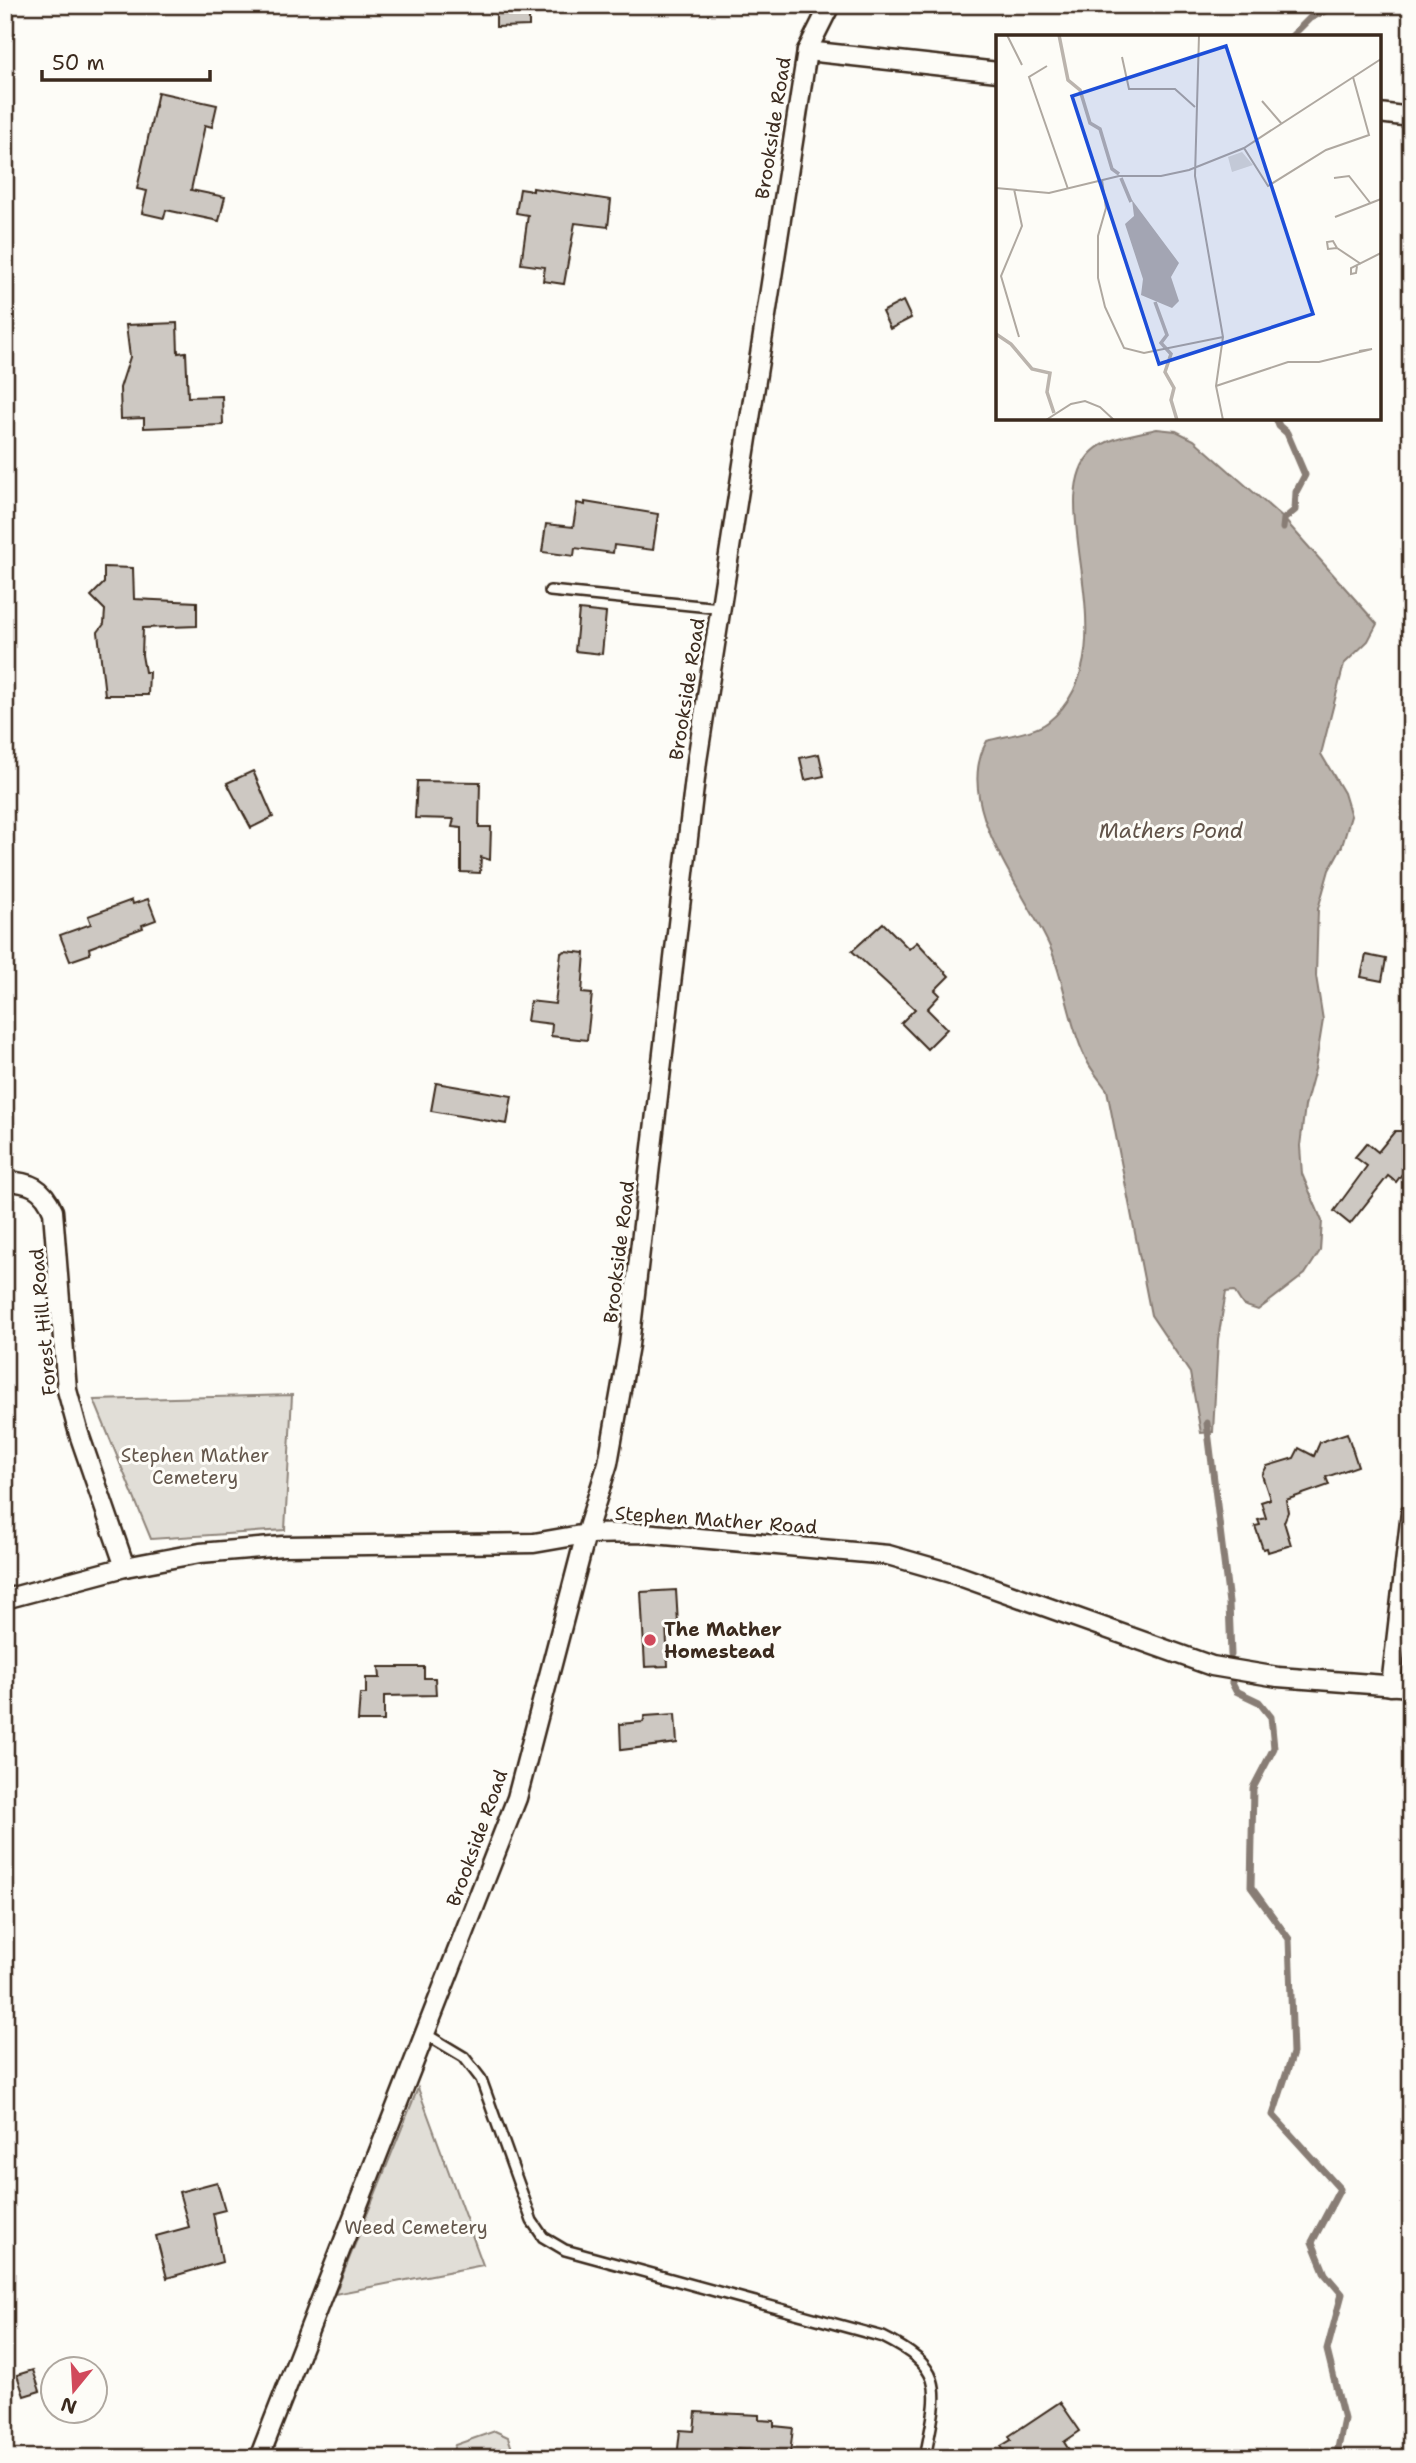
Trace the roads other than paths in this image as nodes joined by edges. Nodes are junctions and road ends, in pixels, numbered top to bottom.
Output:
1 (830, 5) edge
2 (807, 51) junction
3 (996, 72) edge
4 (1381, 113) edge
5 (1411, 117) edge
6 (550, 592) dead end
7 (720, 608) junction
8 (5, 1181) edge
9 (1411, 1511) edge
10 (586, 1534) junction
11 (125, 1567) junction
12 (5, 1599) edge
13 (1391, 1686) junction
14 (1411, 1687) edge
15 (424, 2033) junction
16 (258, 2458) edge
17 (925, 2458) edge

1 - 2 street, Brookside Road
2 - 3 street
2 - 7 street, Brookside Road
4 - 5 street
6 - 7 lane
7 - 10 street, Brookside Road
8 - 11 street, Forest Hill Road
9 - 13 street
10 - 11 street, Stephen Mather Road
10 - 13 street, Stephen Mather Road
10 - 15 street, Brookside Road
11 - 12 street, Stephen Mather Road
13 - 14 street, Stephen Mather Road
15 - 16 street, Brookside Road
15 - 17 lane

